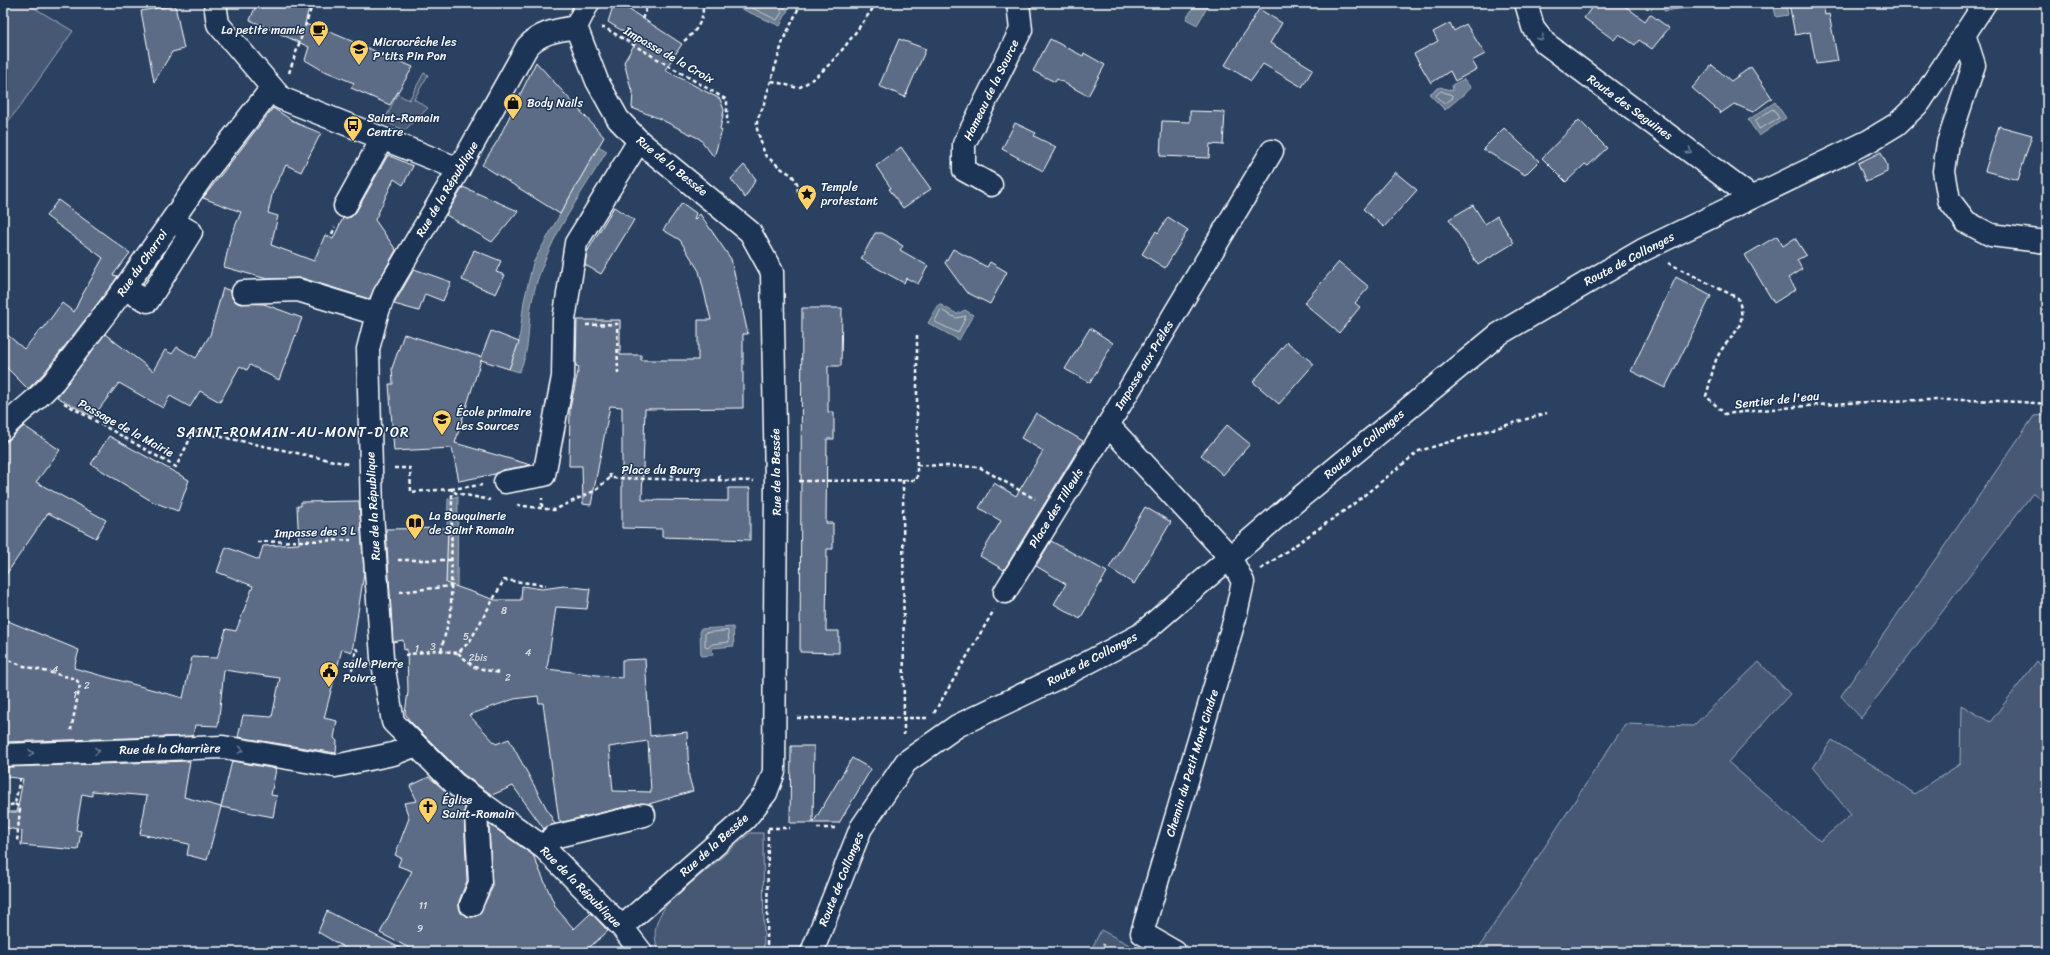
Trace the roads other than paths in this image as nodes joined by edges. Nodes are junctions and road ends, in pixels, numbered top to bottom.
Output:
1 (215, 3) edge
2 (588, 3) edge
3 (1018, 3) edge
4 (1526, 3) edge
5 (1985, 3) edge
6 (576, 28) junction
7 (1964, 34) junction
8 (276, 93) junction
9 (382, 139) junction
10 (640, 141) junction
11 (1272, 151) dead end
12 (459, 169) junction
13 (991, 185) dead end
14 (1751, 197) junction
15 (345, 206) dead end
16 (2047, 242) edge
17 (243, 292) dead end
18 (377, 314) junction
19 (1108, 425) junction
20 (3, 429) edge
21 (505, 482) road end
22 (1230, 557) junction
23 (1005, 592) road end
24 (416, 745) junction
25 (3, 755) edge
26 (481, 803) junction
27 (644, 815) dead end
28 (544, 848) junction
29 (471, 905) dead end
30 (622, 927) junction
31 (641, 952) edge
32 (812, 952) edge
33 (1175, 952) edge

1 - 8 street
2 - 6 street
3 - 13 street, Hameau de la Source
4 -> 14 street, Route des Seguines
5 - 7 street, Route de Collonges
6 - 10 street, Rue de la Bessée
6 - 12 street, Rue de la République
7 - 14 street, Route de Collonges
7 - 16 street
8 - 9 street
8 - 20 street, Rue du Charroi
9 - 12 street
9 - 15 street
10 - 21 street
10 - 30 street, Rue de la Bessée
11 - 19 street, Impasse aux Prêles
12 - 18 street, Rue de la République
14 - 22 street, Route de Collonges
17 - 18 street
18 - 24 street, Rue de la République
19 - 22 street
19 - 23 street, Place des Tilleuls
22 - 32 street, Route de Collonges
22 - 33 street, Chemin du Petit Mont Cindre
25 -> 24 street, Rue de la Charrière
24 - 26 street, Rue de la République
26 - 28 street, Rue de la République
26 - 29 street
27 - 28 street
28 - 30 street, Rue de la République
30 - 31 street, Rue de la République

